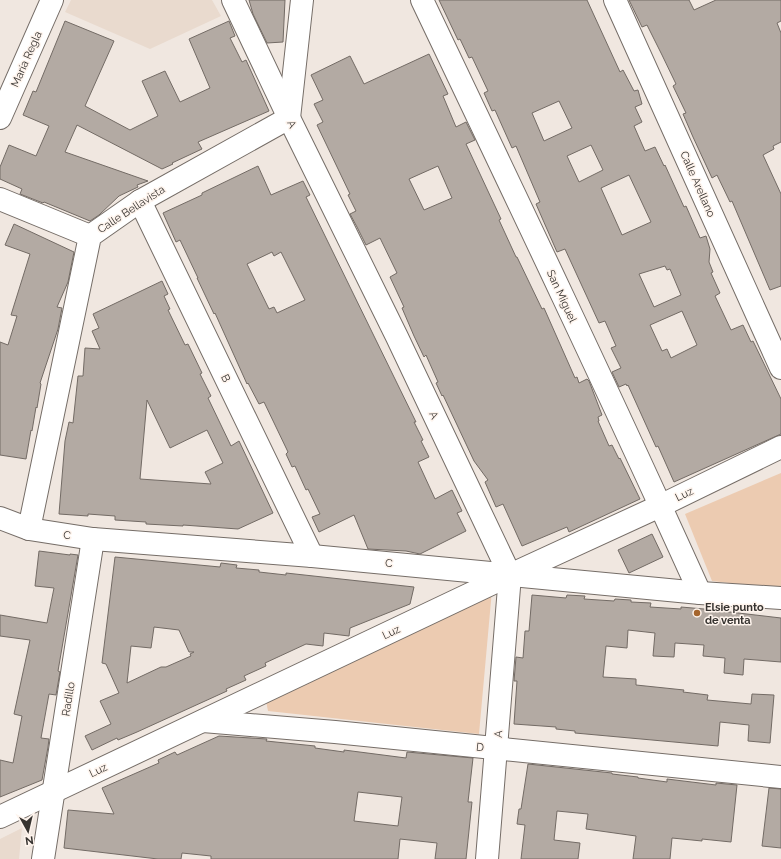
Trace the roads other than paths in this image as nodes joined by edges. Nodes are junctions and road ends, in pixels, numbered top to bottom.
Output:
1 (52, 0) edge
2 (233, 0) edge
3 (302, 0) edge
4 (422, 0) edge
5 (615, 0) edge
6 (0, 118) edge
7 (289, 118) junction
8 (0, 199) edge
9 (140, 201) junction
10 (90, 236) junction
11 (781, 368) edge
12 (781, 447) edge
13 (660, 506) junction
14 (0, 518) edge
15 (29, 529) junction
16 (93, 539) junction
17 (312, 556) junction
18 (510, 575) junction
19 (700, 593) junction
20 (781, 598) edge
21 (203, 721) junction
22 (497, 748) junction
23 (781, 777) edge
24 (53, 792) junction
25 (0, 817) edge
26 (42, 859) edge
27 (487, 859) edge

1 - 6 street, María Regla
2 - 7 street, A
3 - 7 street
4 - 13 street, San Miguel
5 - 11 street, Calle Arellano
7 - 9 street, Calle Bellavista
7 - 18 street, A
8 - 10 street
9 - 10 street, Calle Bellavista
9 - 17 street, B
10 - 15 street, Calle Bellavista
12 - 13 street, Luz
13 - 18 street, Luz
13 - 19 street, San Miguel
14 - 15 street, C
15 - 16 street, C
16 - 17 street, C
16 - 24 street, Radillo
17 - 18 street, C
18 - 19 street, C
18 - 21 street, Luz
18 - 22 street, A
19 - 20 street, C
21 - 22 street, D
21 - 24 street, Luz
22 - 23 street, D
22 - 27 street, A
24 - 25 street, Luz
24 - 26 street, Radillo

